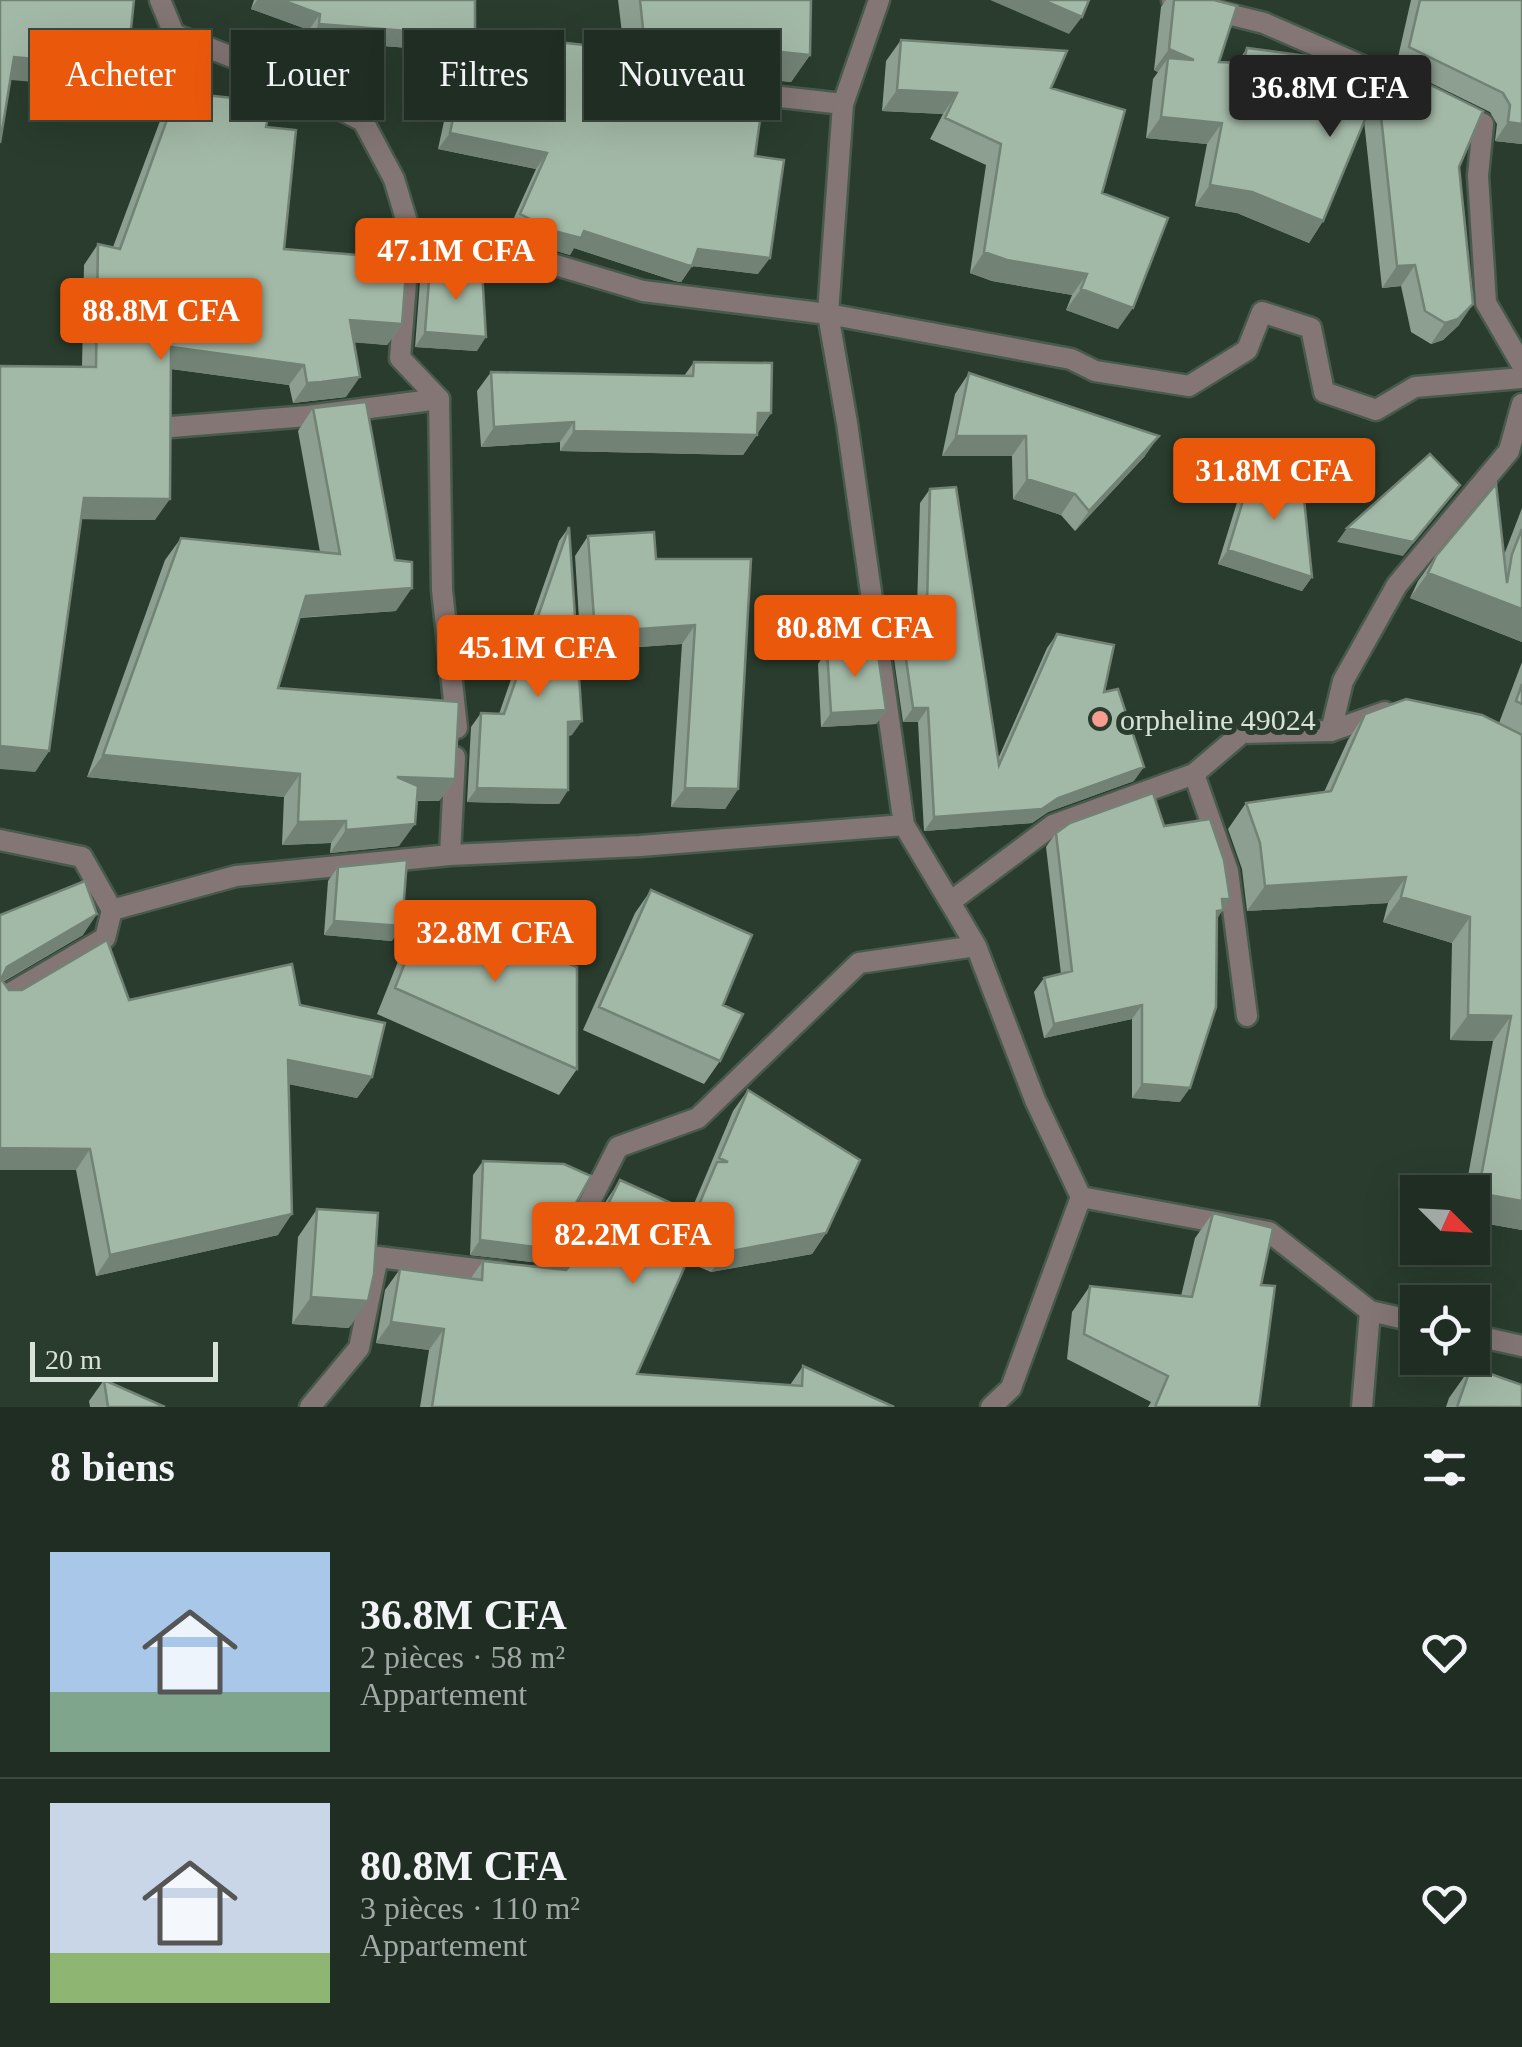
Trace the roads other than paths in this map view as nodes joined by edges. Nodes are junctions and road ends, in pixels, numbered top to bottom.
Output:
1 (160, 0) edge
2 (880, 0) edge
3 (1172, 0) edge
4 (1267, 0) edge
5 (1264, 23) junction
6 (1396, 80) edge
7 (780, 97) edge
8 (1430, 98) edge
9 (843, 104) junction
10 (410, 232) junction
11 (828, 314) junction
12 (1522, 365) edge
13 (1522, 378) edge
14 (439, 400) junction
15 (1522, 404) edge
16 (171, 427) edge
17 (1406, 712) edge
18 (1331, 731) junction
19 (1194, 774) junction
20 (904, 825) junction
21 (0, 840) edge
22 (450, 855) junction
23 (950, 902) junction
24 (112, 910) junction
25 (976, 946) junction
26 (0, 999) edge
27 (1247, 1016) dead end
28 (1081, 1197) junction
29 (1370, 1312) junction
30 (1400, 1318) edge
31 (1490, 1339) edge
32 (1522, 1346) edge
33 (310, 1407) edge
34 (992, 1407) edge
35 (1362, 1407) edge

1 - 10 street
2 - 9 street
3 - 5 street
4 - 5 street
5 - 6 street
7 - 9 street
8 - 12 street
9 - 11 street
10 - 11 street
10 - 14 street
11 - 13 street
11 - 20 street
14 - 16 street
14 - 22 street
15 - 18 street
17 - 18 street
18 - 19 street
19 - 23 street
19 - 27 street
20 - 22 street
20 - 23 street
21 - 24 street
22 - 24 street
23 - 25 street
24 - 26 street
25 - 28 street
25 - 33 street
28 - 29 street
28 - 34 street
29 - 30 street
29 - 35 street
31 - 32 street

